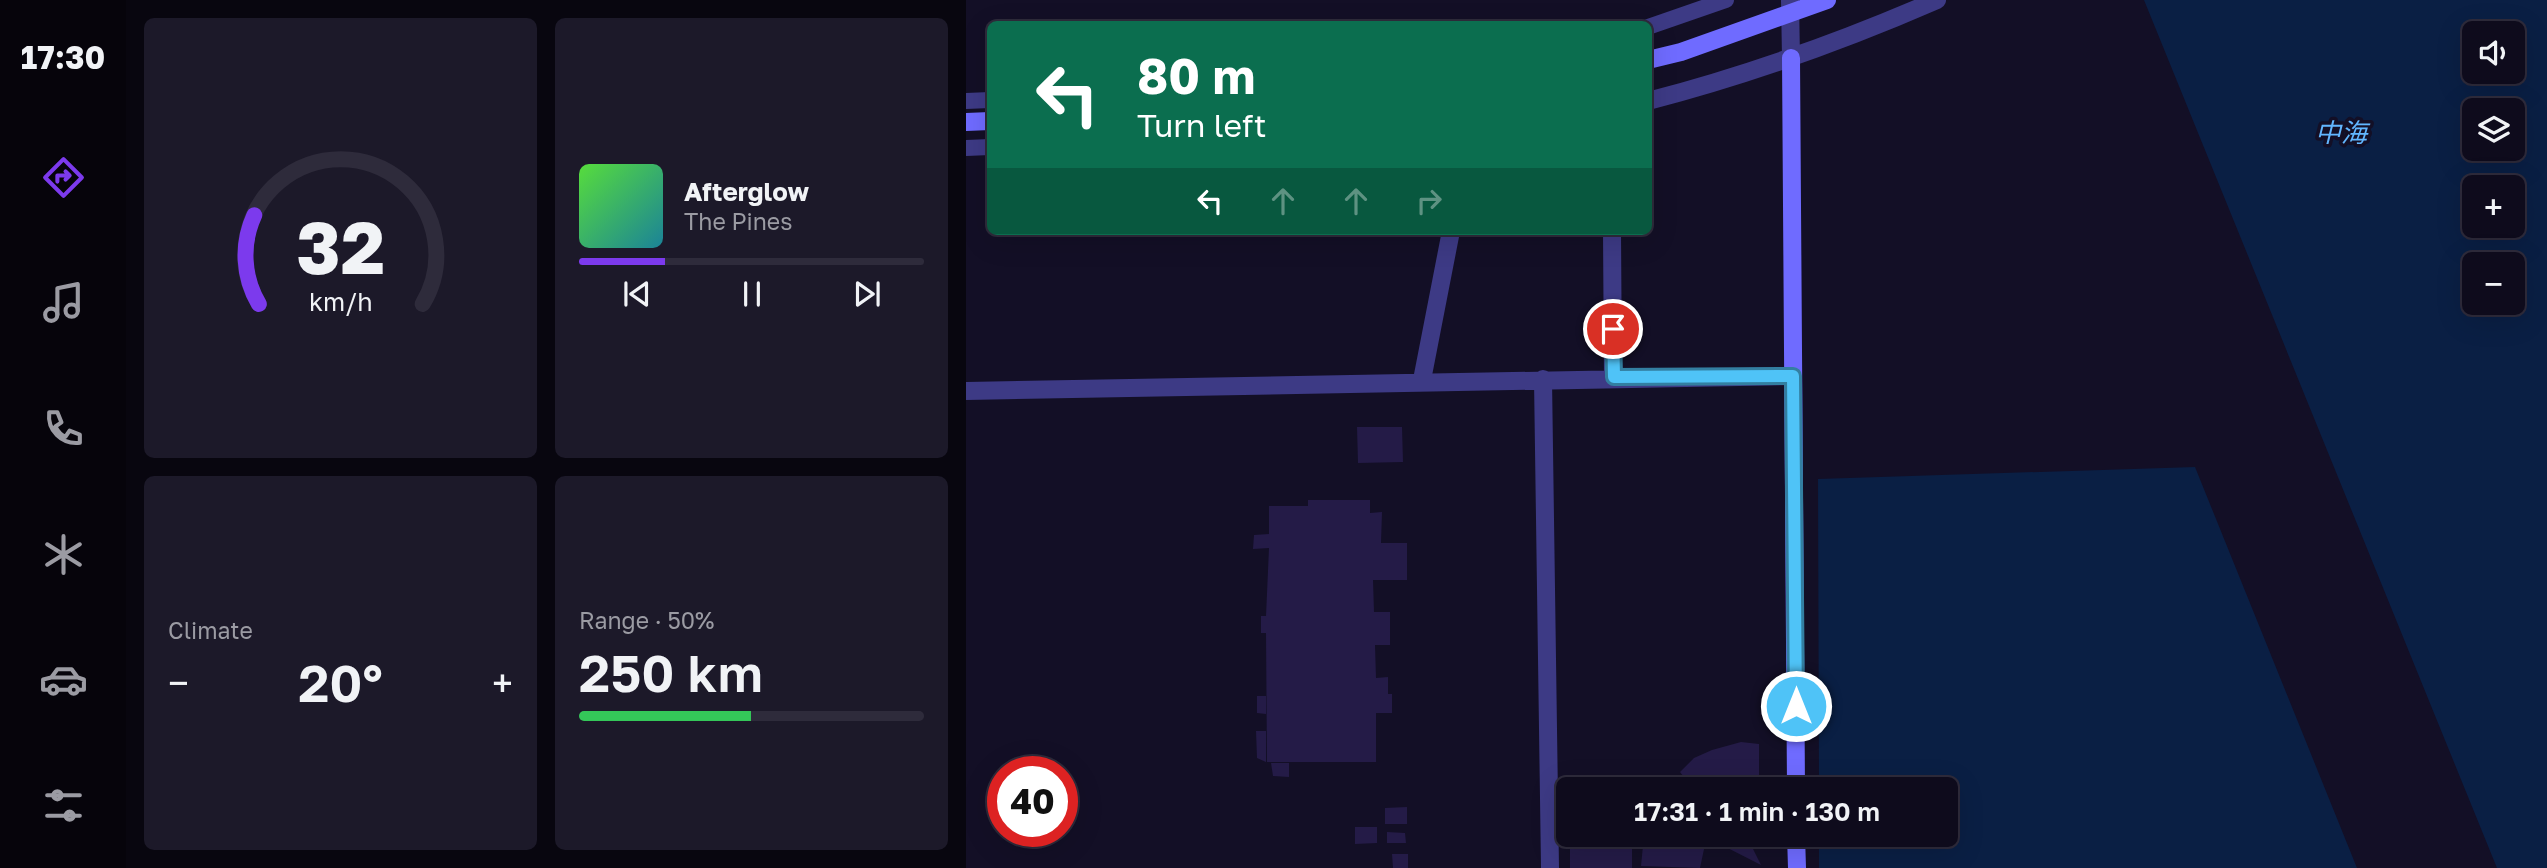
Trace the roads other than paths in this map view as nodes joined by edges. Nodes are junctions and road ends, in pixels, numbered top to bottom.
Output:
1 (1726, 0) edge
2 (1790, 0) edge
3 (1827, 0) edge
4 (1937, 0) edge
5 (1652, 26) edge
6 (1791, 58) junction
7 (1652, 59) edge
8 (987, 100) edge
9 (1652, 100) edge
10 (966, 101) edge
11 (987, 121) edge
12 (966, 122) edge
13 (987, 147) edge
14 (966, 148) edge
15 (1450, 235) edge
16 (1612, 235) edge
17 (1793, 376) junction
18 (1614, 377) junction
19 (1543, 379) junction
20 (1422, 380) junction
21 (966, 391) edge
22 (1796, 777) edge
23 (1796, 847) edge
24 (1550, 868) edge
25 (1797, 868) edge

1 - 5 lane
2 - 6 street
3 - 7 street, bridge
4 - 6 street
6 - 9 street
6 - 17 street
8 - 10 lane
11 - 12 street
13 - 14 lane
15 - 20 street
16 - 18 street
17 - 18 street
17 - 22 street
18 - 19 street
19 - 20 street
19 - 24 street
20 - 21 street
23 - 25 street

